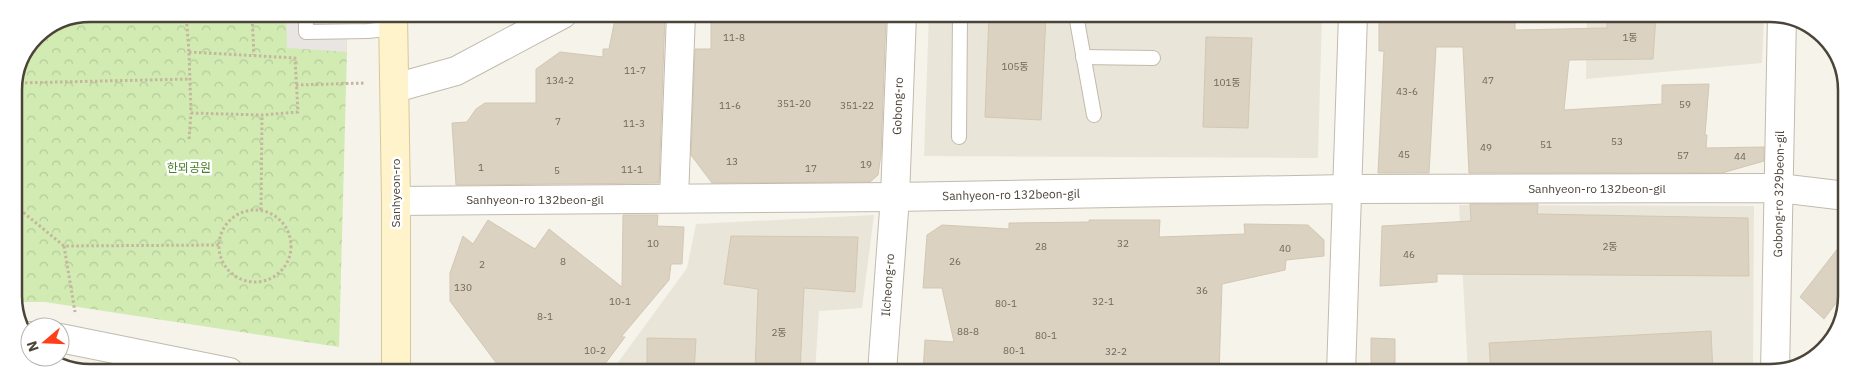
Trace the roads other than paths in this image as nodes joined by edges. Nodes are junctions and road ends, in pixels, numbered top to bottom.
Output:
1 (306, 22) edge
2 (390, 22) edge
3 (393, 22) edge
4 (548, 22) edge
5 (681, 22) edge
6 (902, 22) edge
7 (960, 22) edge
8 (1077, 22) edge
9 (1353, 22) edge
10 (1782, 24) edge
11 (1083, 57) junction
12 (1153, 58) dead end
13 (395, 88) junction
14 (1094, 115) dead end
15 (959, 137) dead end
16 (1779, 188) junction
17 (1348, 189) junction
18 (1838, 195) edge
19 (895, 197) junction
20 (674, 198) junction
21 (396, 201) junction
22 (70, 340) edge
23 (189, 364) edge
24 (396, 364) edge
25 (883, 364) edge
26 (1341, 364) edge
27 (1775, 364) edge

1 - 2 lane
3 - 13 main road, Sanhyeon-ro
4 - 13 street
5 - 20 street
6 - 19 street, Gobong-ro
7 - 15 lane
8 - 11 lane
9 - 17 street
10 - 16 street, Gobong-ro 329beon-gil
11 - 12 lane
11 - 14 lane
13 - 21 main road, Sanhyeon-ro
16 - 17 street, Sanhyeon-ro 132beon-gil
16 - 18 street, Sanhyeon-ro 132beon-gil
16 - 27 street, Gobong-ro 329beon-gil
17 - 19 street, Sanhyeon-ro 132beon-gil
17 - 26 street
19 - 20 street, Sanhyeon-ro 132beon-gil
19 - 25 street, Ilcheong-ro
20 - 21 street, Sanhyeon-ro 132beon-gil
21 - 24 main road, Sanhyeon-ro
22 - 23 street

